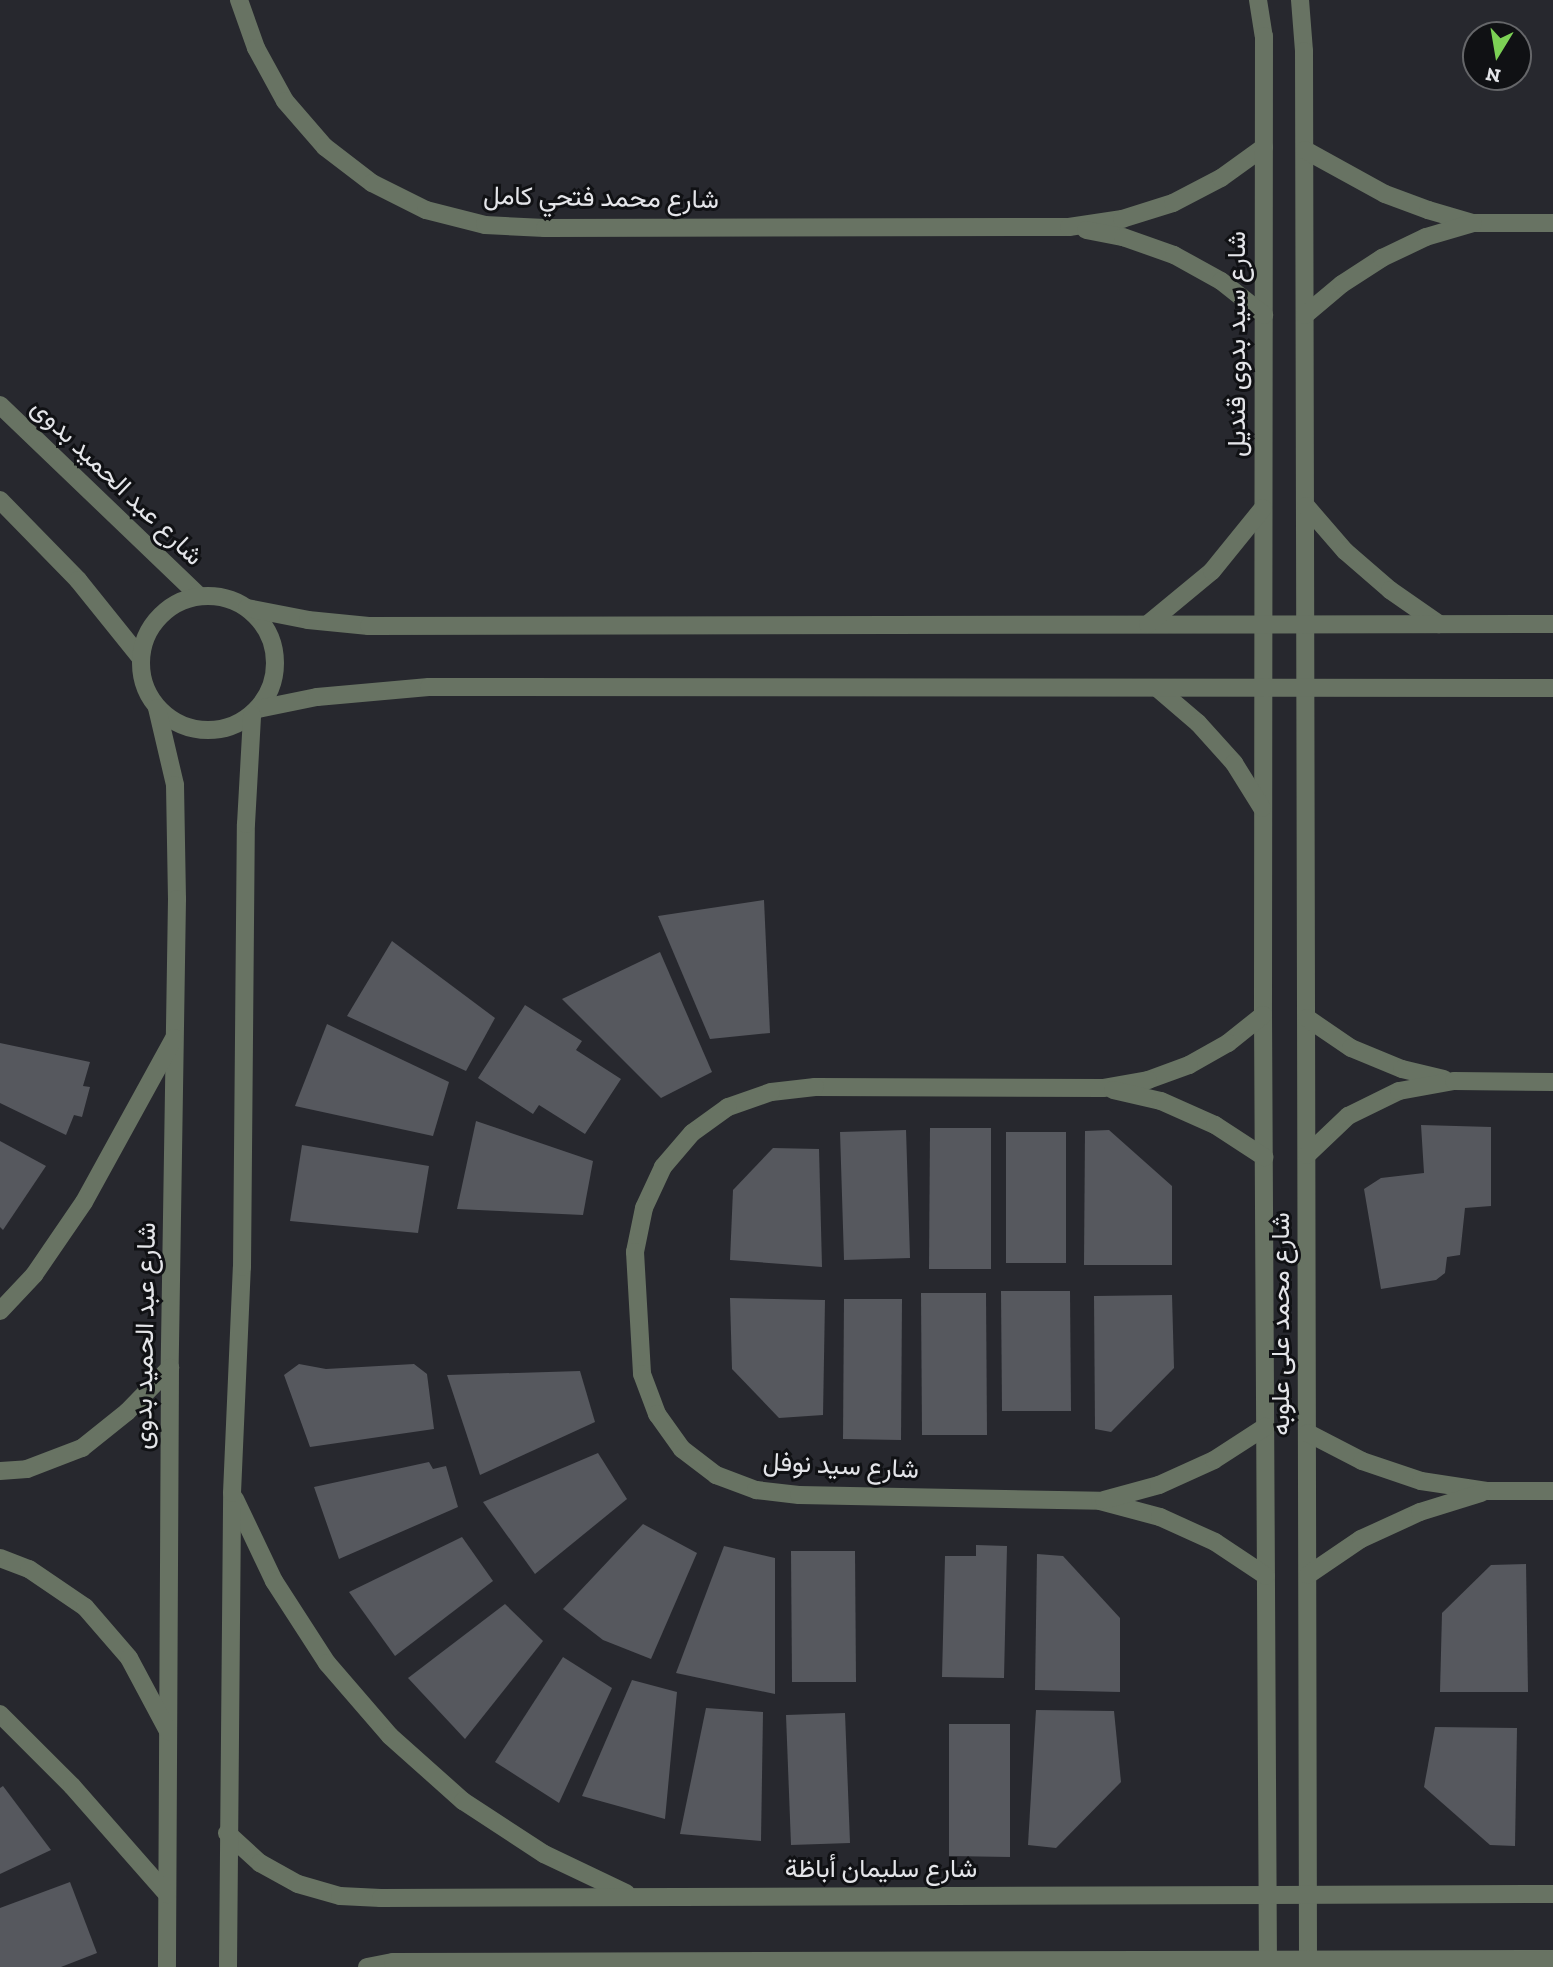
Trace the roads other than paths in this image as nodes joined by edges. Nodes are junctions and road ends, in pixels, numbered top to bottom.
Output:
1 (239, 0) edge
2 (1258, 0) edge
3 (1300, 0) edge
4 (1264, 146) junction
5 (1304, 150) junction
6 (1472, 223) junction
7 (1553, 223) edge
8 (1069, 227) junction
9 (1305, 315) junction
10 (1264, 316) junction
11 (0, 405) edge
12 (0, 500) edge
13 (1306, 506) junction
14 (1263, 508) junction
15 (198, 596) junction
16 (247, 608) junction
17 (1148, 624) junction
18 (1263, 624) junction
19 (1306, 624) junction
20 (1439, 624) junction
21 (1553, 624) edge
22 (141, 657) junction
23 (1157, 688) junction
24 (1263, 688) junction
25 (1306, 688) junction
26 (1553, 688) edge
27 (157, 708) junction
28 (255, 712) junction
29 (1263, 808) junction
30 (1263, 1015) junction
31 (1307, 1017) junction
32 (175, 1035) junction
33 (1454, 1081) junction
34 (1553, 1082) edge
35 (1103, 1088) junction
36 (1307, 1155) junction
37 (1264, 1157) junction
38 (0, 1311) edge
39 (170, 1368) junction
40 (1265, 1427) junction
41 (1308, 1433) junction
42 (0, 1471) edge
43 (1488, 1491) junction
44 (1553, 1491) edge
45 (232, 1493) junction
46 (1100, 1501) junction
47 (0, 1558) edge
48 (1308, 1575) junction
49 (1266, 1576) junction
50 (0, 1714) edge
51 (169, 1734) junction
52 (227, 1833) junction
53 (167, 1894) junction
54 (1308, 1894) junction
55 (1553, 1894) edge
56 (1268, 1895) junction
57 (632, 1896) junction
58 (1553, 1959) edge
59 (1268, 1963) edge
60 (1308, 1963) edge
61 (607, 1964) edge
62 (167, 1967) edge
63 (228, 1967) edge
64 (367, 1967) edge

1 - 8 street, شارع محمد فتحي كامل
2 - 4 street, شارع سيد بدوى قنديل
3 - 5 street
4 - 8 street, شارع محمد فتحي كامل
4 - 10 street, شارع سيد بدوى قنديل
5 - 6 street
5 - 9 street
6 - 7 street
6 - 9 street
8 - 10 street, شارع محمد فتحي كامل
9 - 13 street
10 - 14 street, شارع سيد بدوى قنديل
11 - 15 street, شارع عبد الحميد بدوى
12 - 22 street
13 - 19 street
13 - 20 street
14 - 17 street
14 - 18 street, شارع سيد بدوى قنديل
15 - 16 street
15 - 22 street
16 - 17 street
16 - 28 street
17 - 18 street
18 - 19 street
18 - 24 street, شارع سيد بدوى قنديل
19 - 20 street
19 - 25 street
20 - 21 street
22 - 27 street
23 - 24 street
23 - 28 street
23 - 29 street
24 - 25 street
24 - 29 street, شارع محمد على علوبه
25 - 26 street
25 - 31 street, شارع محمد على علوبه
27 - 28 street
27 - 32 street, شارع عبد الحميد بدوى
28 - 45 street
29 - 30 street, شارع محمد على علوبه
30 - 35 street, شارع سيد نوفل
30 - 37 street, شارع محمد على علوبه
31 - 33 street
31 - 36 street, شارع محمد على علوبه
32 - 38 street
32 - 39 street, شارع عبد الحميد بدوى
33 - 34 street
33 - 36 street
35 - 37 street, شارع سيد نوفل
35 - 46 street, شارع سيد نوفل
36 - 41 street, شارع محمد على علوبه
37 - 40 street, شارع محمد على علوبه
39 - 42 street
39 - 51 street, شارع عبد الحميد بدوى
40 - 46 street, شارع سيد نوفل
40 - 49 street, شارع محمد على علوبه
41 - 43 street
41 - 48 street, شارع محمد على علوبه
43 - 44 street
43 - 48 street
45 - 52 street
45 - 57 street
46 - 49 street, شارع سيد نوفل
47 - 51 street
48 - 54 street, شارع محمد على علوبه
49 - 56 street, شارع محمد على علوبه
50 - 53 street
51 - 53 street, شارع عبد الحميد بدوى
52 - 57 street, شارع سليمان أباظة
52 - 63 street
53 - 62 street, شارع عبد الحميد بدوى
54 - 55 street, شارع سليمان أباظة
54 - 56 street, شارع سليمان أباظة
54 - 60 street, شارع محمد على علوبه
56 - 57 street, شارع سليمان أباظة
56 - 59 street, شارع محمد على علوبه
58 - 60 street
59 - 60 street
59 - 61 street
61 - 64 street

